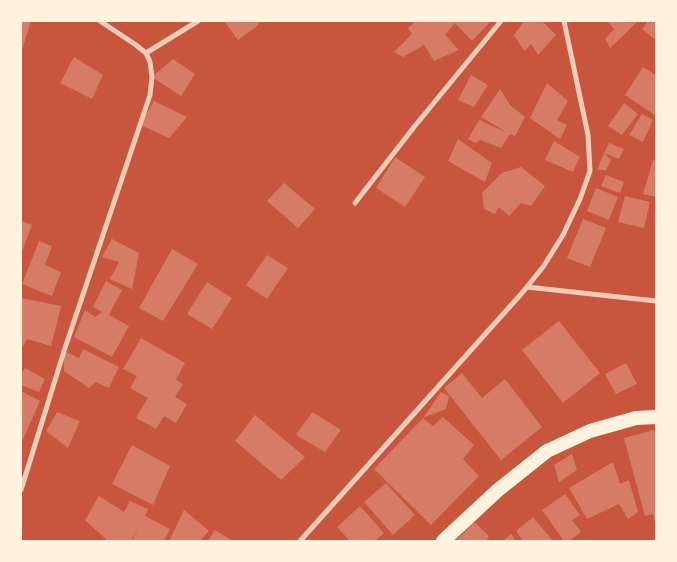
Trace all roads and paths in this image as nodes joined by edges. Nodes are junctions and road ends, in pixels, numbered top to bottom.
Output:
1 (100, 21) edge
2 (198, 21) edge
3 (501, 21) edge
4 (564, 21) edge
5 (146, 53) junction
6 (355, 203) dead end
7 (527, 286) junction
8 (656, 301) edge
9 (656, 417) edge
10 (21, 490) edge
11 (300, 541) edge
12 (443, 541) edge

1 - 5 street
2 - 5 street
3 - 6 street
4 - 7 street
5 - 10 street
7 - 8 street
7 - 11 street
9 - 12 highway

